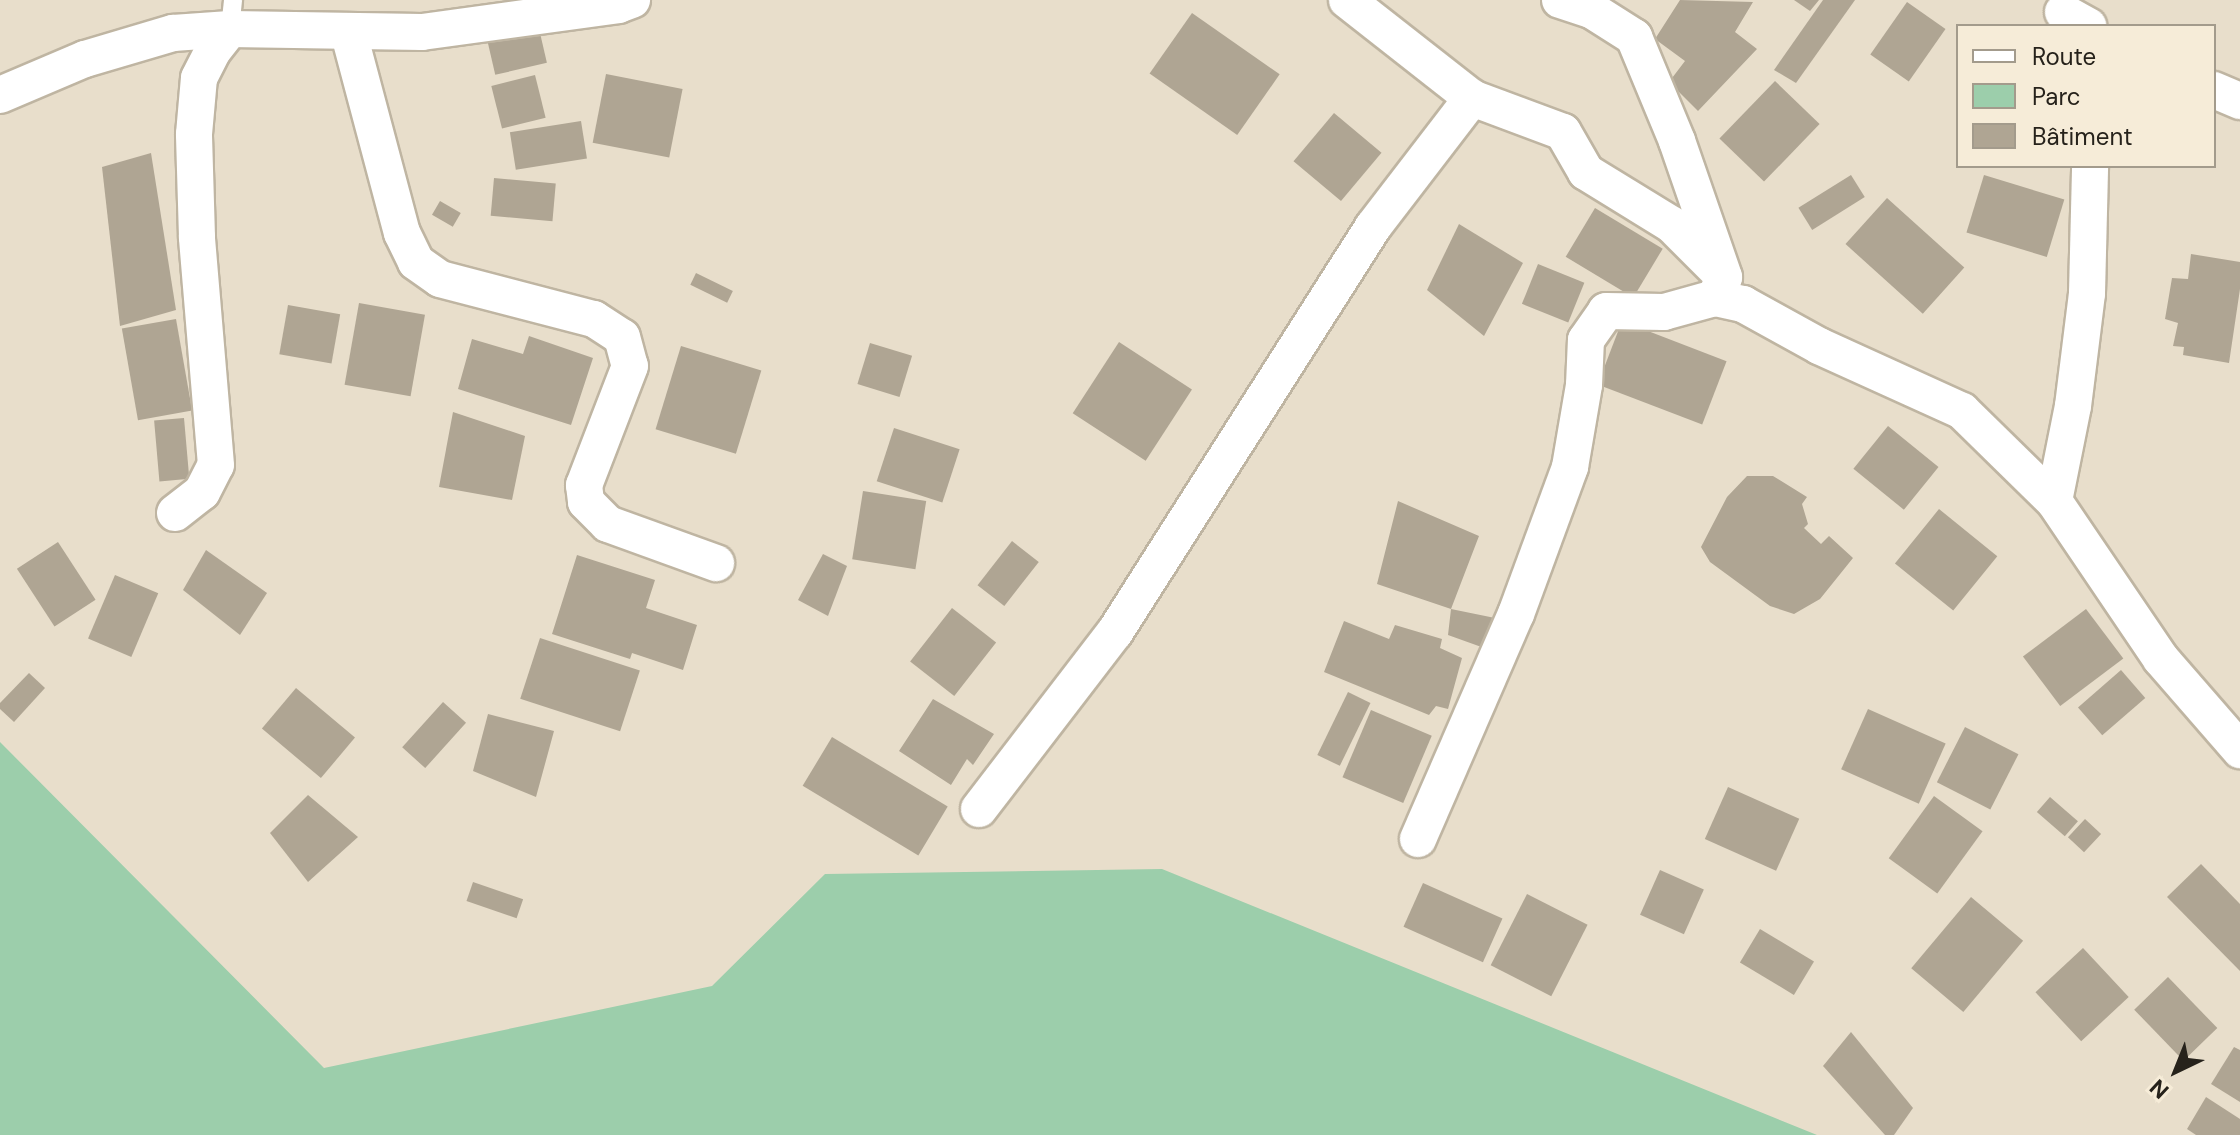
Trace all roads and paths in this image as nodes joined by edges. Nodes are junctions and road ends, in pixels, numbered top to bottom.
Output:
1 (632, 0) edge
2 (1347, 0) edge
3 (1560, 0) edge
4 (232, 15) edge
5 (349, 34) junction
6 (2216, 91) edge
7 (0, 95) edge
8 (1472, 98) junction
9 (2240, 101) edge
10 (2090, 168) edge
11 (1720, 288) junction
12 (2054, 501) junction
13 (175, 513) dead end
14 (716, 563) dead end
15 (2240, 750) edge
16 (979, 809) dead end
17 (1418, 839) dead end

1 - 5 street
2 - 8 street
3 - 11 street
4 - 5 street
4 - 7 street
4 - 13 street
5 - 14 street
6 - 9 street
8 - 11 street
8 - 16 street
10 - 12 street
11 - 12 street
11 - 17 street
12 - 15 street

